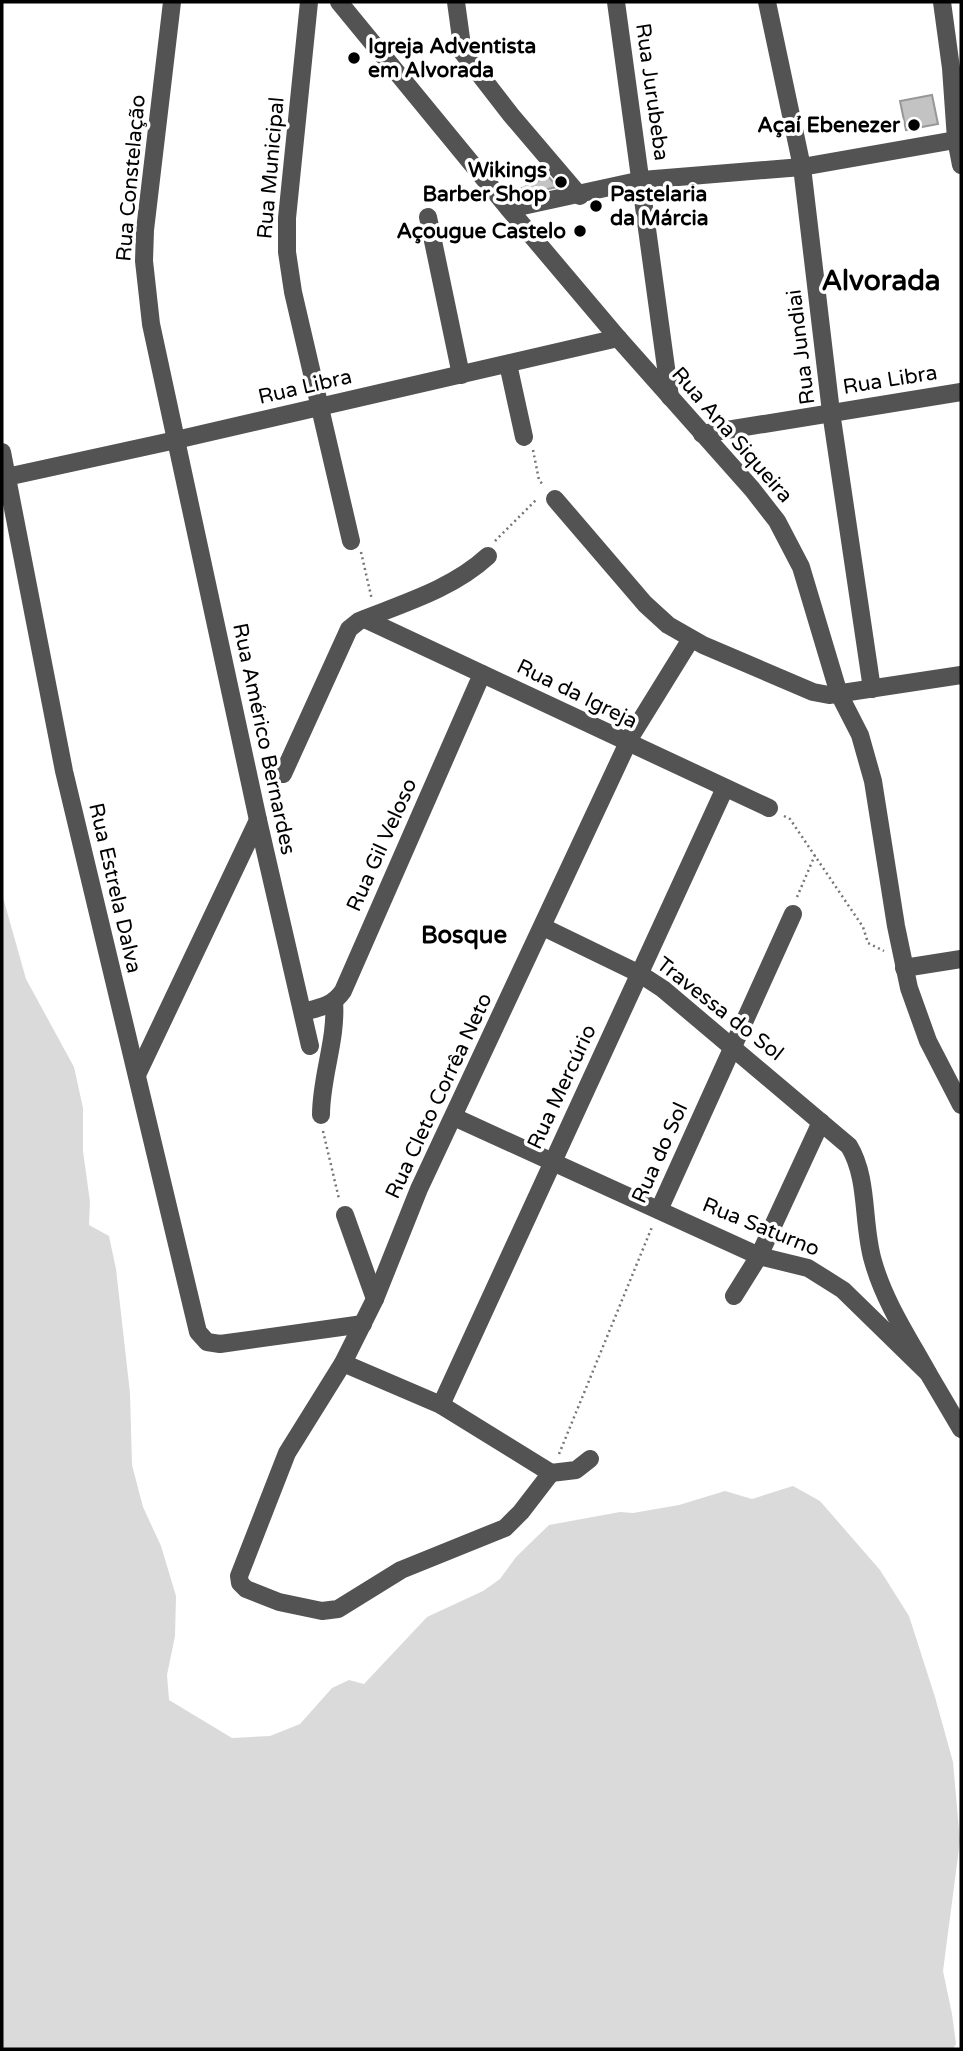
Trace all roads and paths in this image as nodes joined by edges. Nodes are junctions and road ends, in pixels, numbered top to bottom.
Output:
1 (172, 2) edge
2 (309, 2) edge
3 (339, 2) edge
4 (457, 2) edge
5 (616, 2) edge
6 (767, 2) edge
7 (942, 2) edge
8 (958, 139) edge
9 (961, 165) edge
10 (802, 167) junction
11 (642, 180) junction
12 (580, 196) junction
13 (509, 209) junction
14 (428, 217) dead end
15 (618, 338) junction
16 (508, 363) junction
17 (461, 375) junction
18 (961, 392) edge
19 (670, 397) junction
20 (320, 407) junction
21 (831, 412) junction
22 (702, 434) junction
23 (176, 440) junction
24 (528, 442) joint
25 (2, 452) edge
26 (5, 477) edge
27 (547, 496) junction
28 (351, 541) dead end
29 (488, 556) joint
30 (366, 619) junction
31 (691, 639) junction
32 (482, 674) junction
33 (961, 675) edge
34 (872, 689) junction
35 (839, 694) junction
36 (628, 744) junction
37 (284, 774) dead end
38 (725, 789) junction
39 (769, 808) dead end
40 (790, 819) dead end
41 (258, 820) junction
42 (815, 855) junction
43 (793, 914) joint
44 (543, 927) junction
45 (900, 948) junction
46 (961, 959) edge
47 (904, 968) junction
48 (640, 974) junction
49 (334, 1001) junction
50 (303, 1013) junction
51 (310, 1046) dead end
52 (734, 1046) junction
53 (137, 1075) junction
54 (961, 1105) edge
55 (321, 1115) joint
56 (454, 1117) junction
57 (821, 1122) junction
58 (551, 1162) junction
59 (659, 1210) junction
60 (345, 1215) joint
61 (758, 1256) junction
62 (734, 1296) dead end
63 (375, 1300) junction
64 (363, 1324) junction
65 (343, 1363) junction
66 (928, 1373) junction
67 (441, 1405) junction
68 (961, 1429) edge
69 (590, 1460) dead end
70 (551, 1473) junction

1 - 23 street, Rua Constelação
2 - 20 street, Rua Municipal
3 - 13 street, Rua Ana Siqueira
4 - 12 street
5 - 11 street, Rua Jurubeba
6 - 10 street, Rua Jundiai
7 - 8 street
8 - 9 street
8 - 10 street
10 - 11 street
10 - 21 street, Rua Jundiai
11 - 12 street
11 - 19 street, Rua Jurubeba
12 - 13 street
13 - 15 street, Rua Ana Siqueira
14 - 17 street
15 - 16 street, Rua Libra
15 - 19 street, Rua Ana Siqueira
16 - 17 street, Rua Libra
16 - 24 street
17 - 20 street, Rua Libra
18 - 21 street, Rua Libra
19 - 22 street, Rua Ana Siqueira
20 - 23 street, Rua Libra
20 - 28 street, Rua Municipal
21 - 22 street, Rua Libra
21 - 34 street, Rua Jundiai
22 - 35 street, Rua Ana Siqueira
23 - 26 street, Rua Libra
23 - 41 street, Rua Américo Bernardes
24 - 27 path
25 - 26 street, Rua Estrela Dalva
26 - 53 street, Rua Estrela Dalva
27 - 29 path
27 - 31 street
29 - 30 street
30 - 32 street, Rua da Igreja
30 - 37 street
31 - 35 street
31 - 36 street, Rua Cleto Corrêa Neto
32 - 36 street, Rua da Igreja
32 - 49 street, Rua Gil Veloso
33 - 34 street
34 - 35 street
35 - 45 street, Rua Ana Siqueira
36 - 38 street, Rua da Igreja
36 - 44 street, Rua Cleto Corrêa Neto
38 - 39 street, Rua da Igreja
38 - 48 street, Rua Mercúrio
40 - 42 path
41 - 50 street, Rua Américo Bernardes
41 - 53 street
42 - 43 path
42 - 45 path
43 - 52 street, Rua do Sol
44 - 48 street, Travessa do Sol
44 - 56 street, Rua Cleto Corrêa Neto
45 - 47 street, Rua Ana Siqueira
46 - 47 street
47 - 54 street, Rua Ana Siqueira
48 - 52 street, Travessa do Sol
48 - 58 street, Rua Mercúrio
49 - 50 street
49 - 55 street
50 - 51 street, Rua Américo Bernardes
52 - 57 street, Travessa do Sol
52 - 59 street, Rua do Sol
53 - 64 street, Rua Estrela Dalva
55 - 60 path
56 - 58 street, Rua Saturno
56 - 63 street, Rua Cleto Corrêa Neto
57 - 61 street
57 - 66 street, Travessa do Sol
58 - 59 street, Rua Saturno
58 - 67 street, Rua Mercúrio
59 - 61 street, Rua Saturno
59 - 70 path, Rua do Sol
60 - 63 street
61 - 62 street
61 - 66 street, Rua Saturno
63 - 64 street, Rua Cleto Corrêa Neto
64 - 65 street, Rua Cleto Corrêa Neto
65 - 67 street
65 - 70 street, Rua Cleto Corrêa Neto
66 - 68 street, Rua Saturno
67 - 70 street
69 - 70 street

